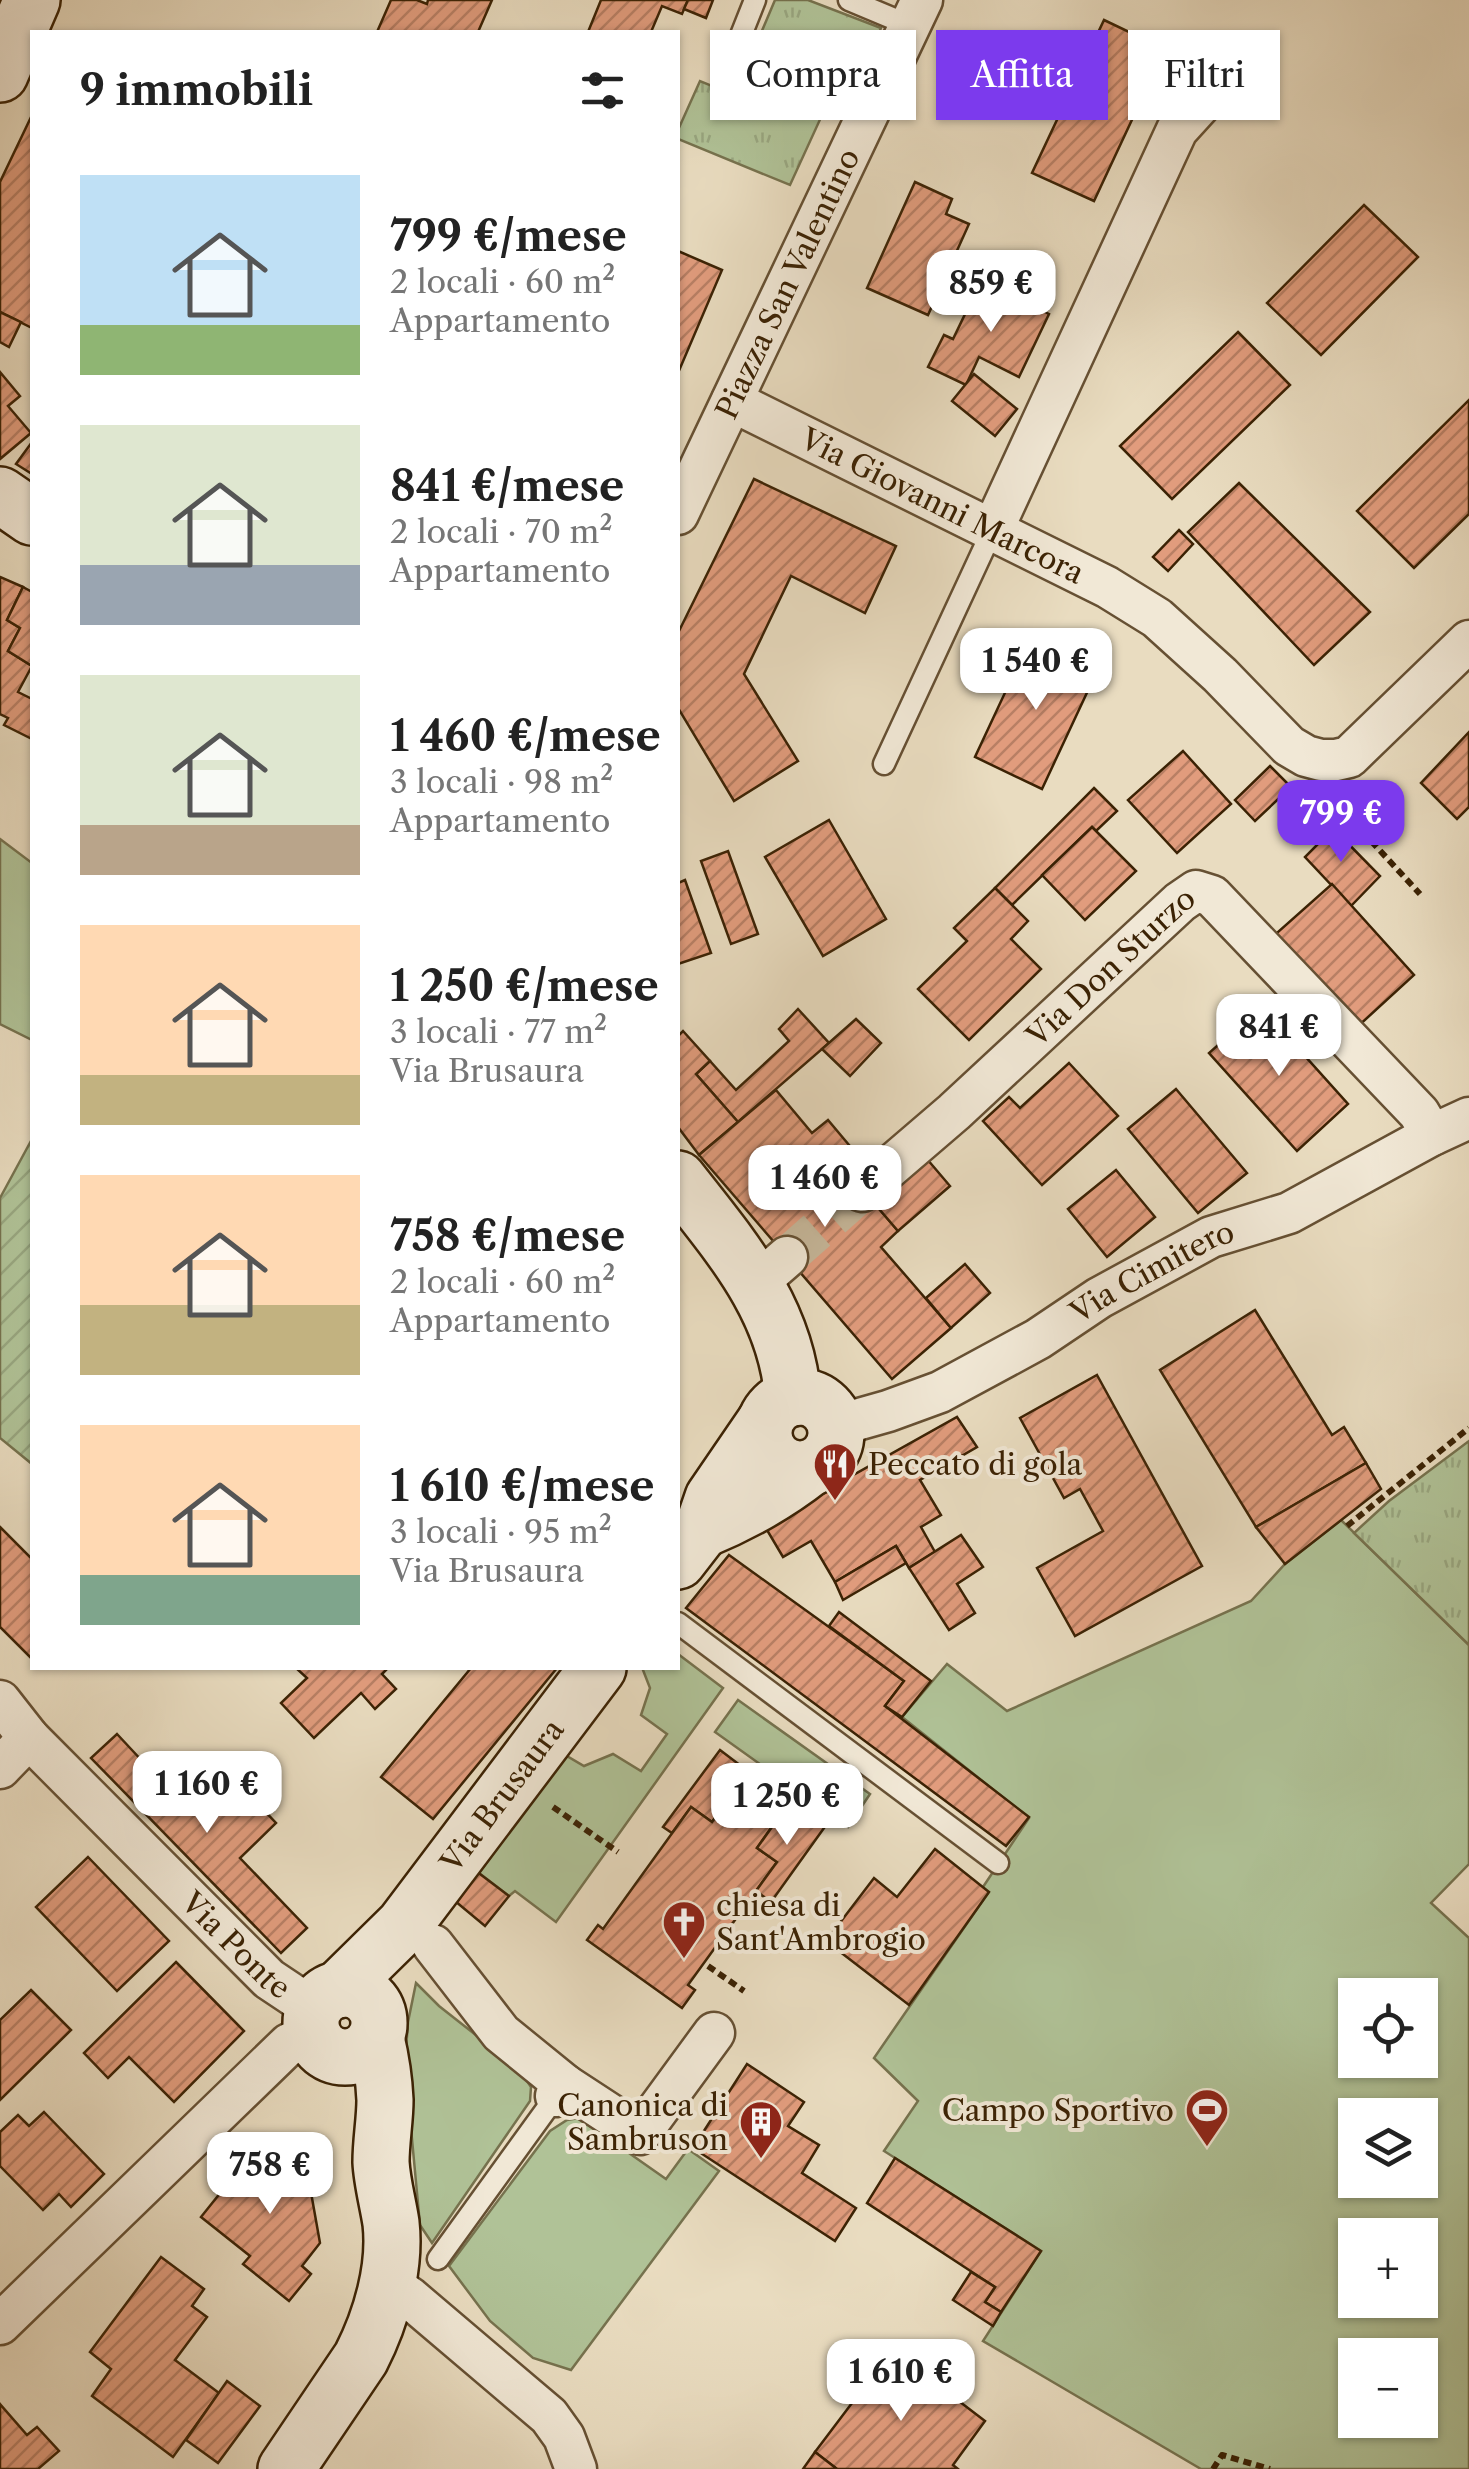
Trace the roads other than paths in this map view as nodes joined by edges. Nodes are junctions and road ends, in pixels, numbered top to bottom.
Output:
1 (32, 0) edge
2 (756, 0) edge
3 (849, 0) edge
4 (916, 13) edge
5 (744, 30) edge
6 (0, 74) edge
7 (1185, 120) edge
8 (732, 401) junction
9 (0, 495) edge
10 (680, 510) edge
11 (30, 516) edge
12 (992, 529) junction
13 (1469, 641) edge
14 (884, 764) dead end
15 (1469, 1118) edge
16 (1432, 1134) junction
17 (680, 1181) edge
18 (862, 1191) tunnel mouth
19 (801, 1428) junction
20 (690, 1546) edge
21 (680, 1624) edge
22 (597, 1670) edge
23 (0, 1701) edge
24 (30, 1738) junction
25 (0, 1768) edge
26 (998, 1863) dead end
27 (418, 1935) junction
28 (340, 2023) junction
29 (714, 2033) dead end
30 (560, 2090) junction
31 (438, 2259) dead end
32 (385, 2290) junction
33 (0, 2324) edge
34 (286, 2469) edge
35 (576, 2469) edge

1 - 6 street
2 - 5 lane
3 - 4 lane
4 - 8 street, Piazza San Valentino
7 - 12 street
8 - 10 street, Piazza San Valentino
8 - 12 street, Via Giovanni Marcora
9 - 11 street
12 - 13 street, Via Giovanni Marcora
12 - 14 lane
15 - 16 street, Via Cimitero
16 - 18 street, Via Don Sturzo
16 - 19 street, Via Cimitero
17 - 19 street
19 - 20 street
21 - 26 lane
22 - 27 street, Via Brusaura
23 - 24 street, Via Ponte
24 - 25 street
24 - 28 street, Via Ponte
27 - 28 street, Via Brusaura
27 - 30 street
28 - 32 street
28 - 33 street
29 - 30 street
30 - 31 lane
32 - 34 street
32 - 35 street

